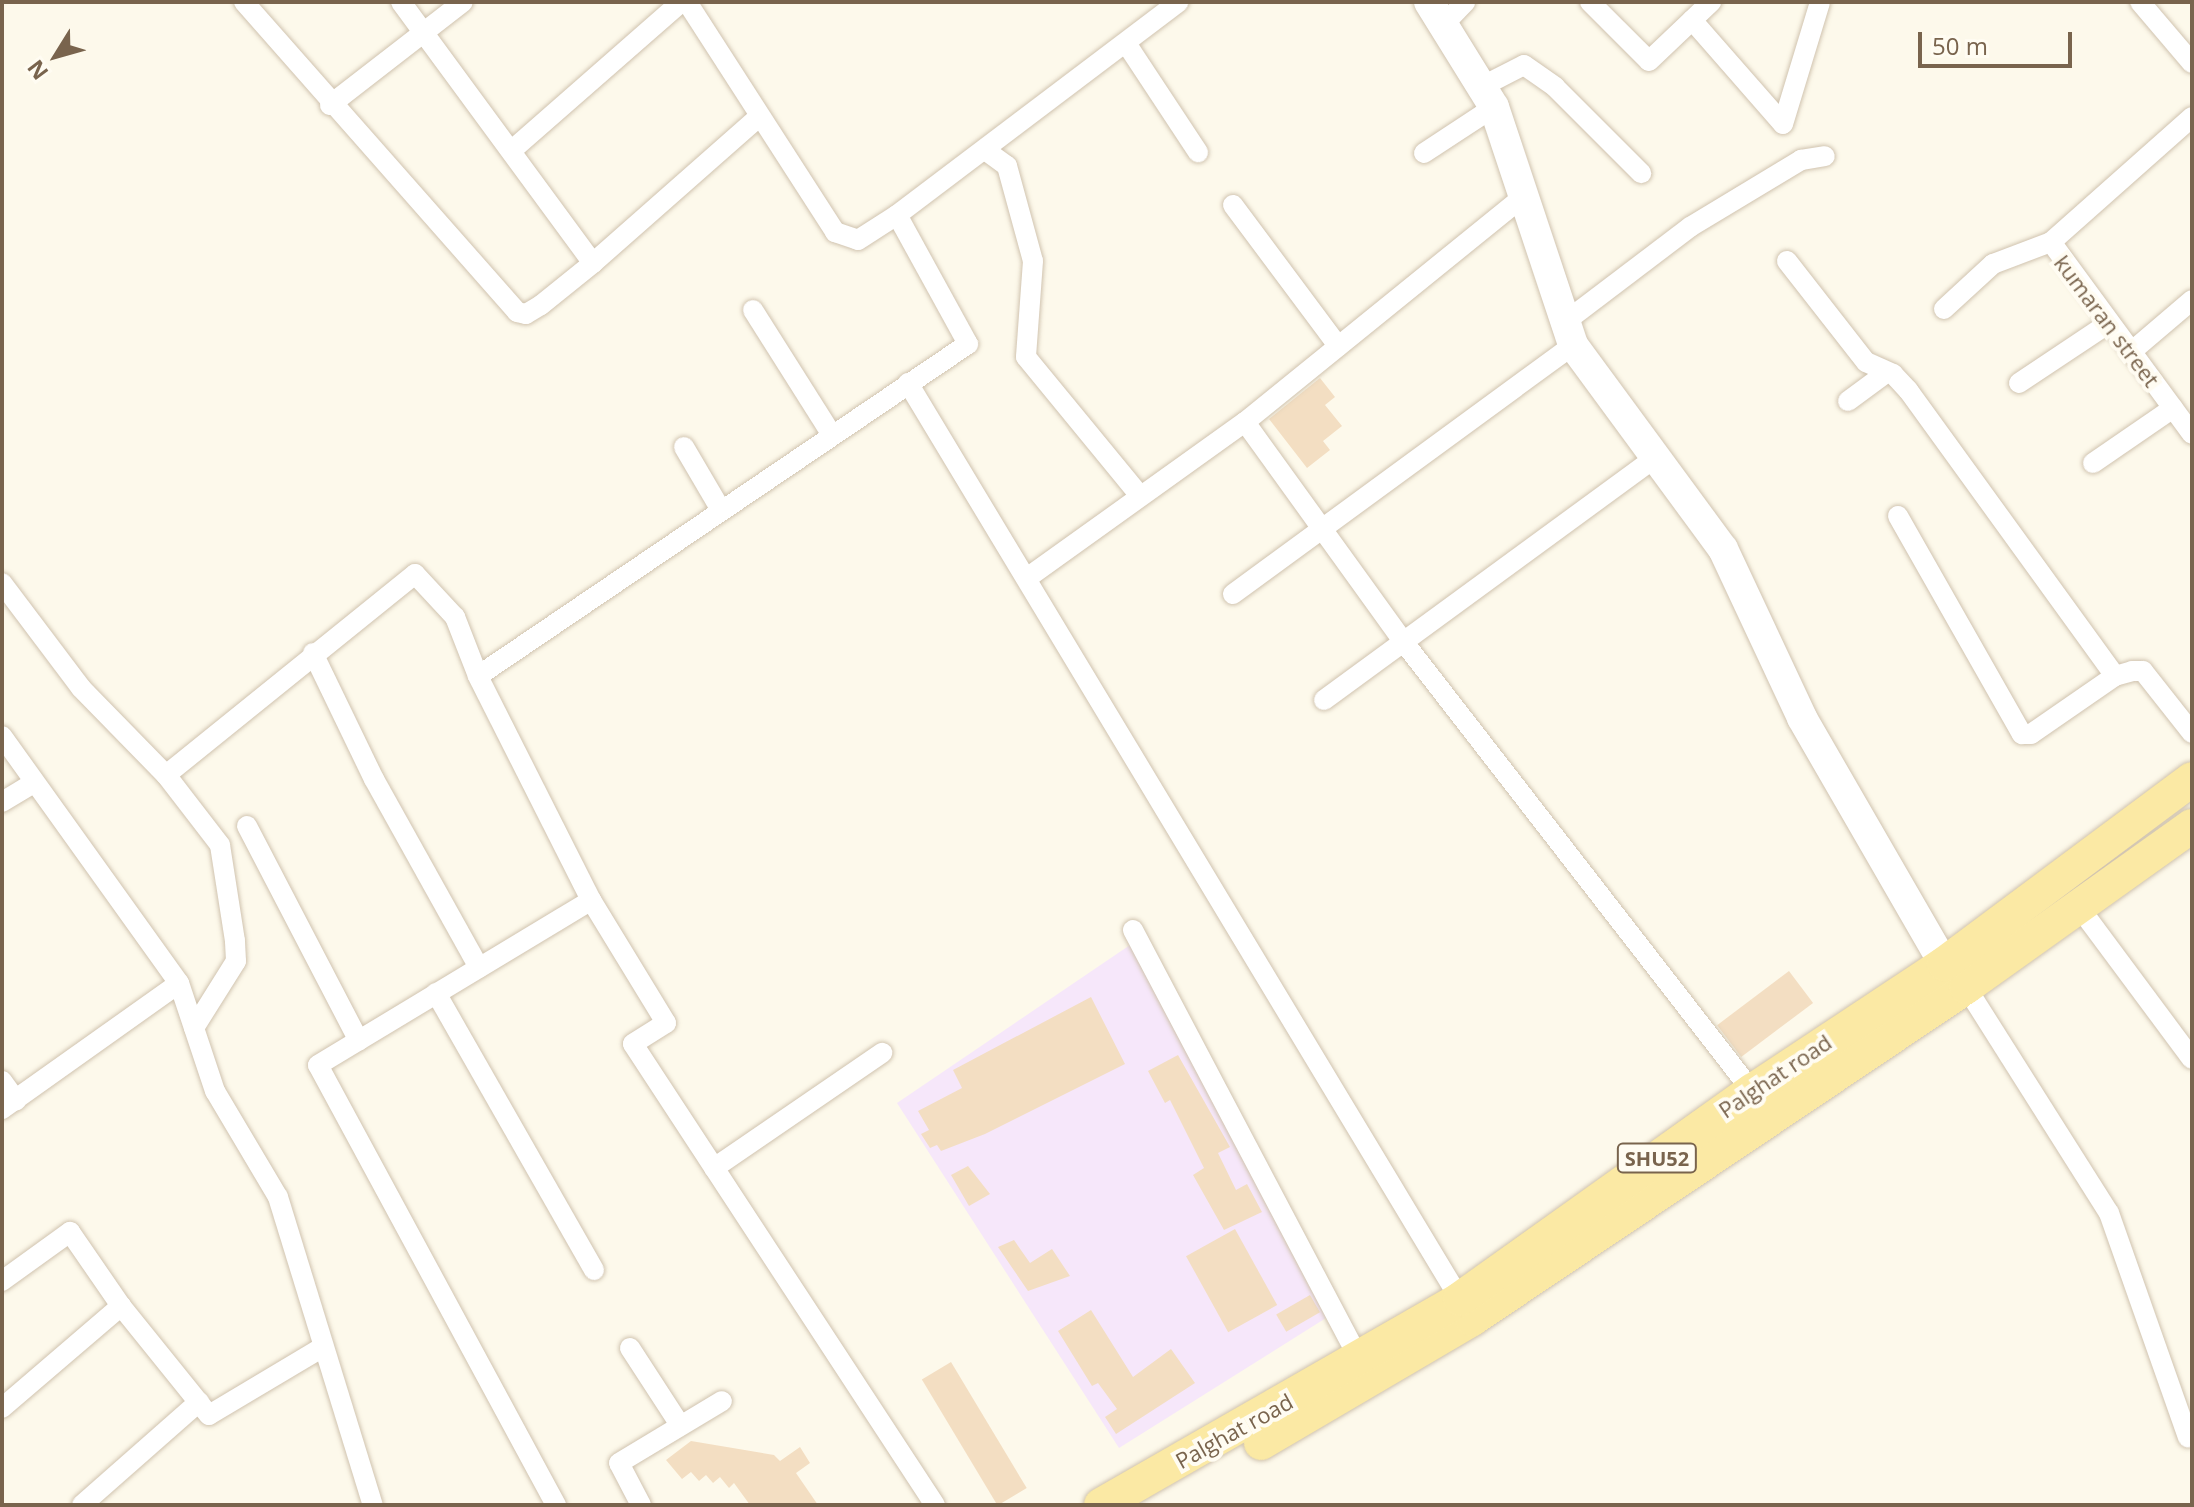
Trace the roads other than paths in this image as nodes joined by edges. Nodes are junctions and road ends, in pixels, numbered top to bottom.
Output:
1 (244, 2) edge
2 (401, 2) edge
3 (463, 2) edge
4 (684, 2) edge
5 (1179, 2) edge
6 (1465, 2) edge
7 (1590, 2) edge
8 (1711, 2) edge
9 (1820, 2) edge
10 (2140, 2) edge
11 (1436, 13) edge
12 (1692, 20) junction
13 (424, 33) junction
14 (1126, 43) junction
15 (2192, 63) edge
16 (1488, 97) junction
17 (330, 105) junction
18 (760, 116) junction
19 (2192, 117) edge
20 (985, 150) junction
21 (511, 151) junction
22 (1198, 152) dead end
23 (1424, 153) dead end
24 (1825, 156) dead end
25 (1641, 173) dead end
26 (1524, 196) junction
27 (1233, 205) dead end
28 (897, 215) junction
29 (2051, 242) junction
30 (1787, 261) dead end
31 (593, 263) junction
32 (2192, 300) edge
33 (1944, 309) dead end
34 (753, 310) dead end
35 (2109, 323) junction
36 (1569, 333) junction
37 (1338, 346) junction
38 (2131, 352) junction
39 (1886, 373) junction
40 (908, 383) junction
41 (2019, 383) dead end
42 (1848, 401) dead end
43 (2173, 408) junction
44 (1245, 422) junction
45 (2192, 434) edge
46 (832, 435) junction
47 (684, 447) dead end
48 (1656, 457) junction
49 (2093, 463) dead end
50 (1140, 496) junction
51 (721, 510) junction
52 (1898, 516) dead end
53 (1323, 529) junction
54 (1027, 578) junction
55 (2, 583) edge
56 (1233, 594) dead end
57 (1406, 645) junction
58 (313, 653) junction
59 (478, 676) junction
60 (2115, 676) junction
61 (1324, 700) dead end
62 (2192, 733) edge
63 (2, 736) edge
64 (166, 775) junction
65 (2192, 779) edge
66 (34, 783) junction
67 (2, 802) edge
68 (247, 826) dead end
69 (2192, 826) edge
70 (591, 900) junction
71 (2079, 907) junction
72 (1133, 930) dead end
73 (479, 968) junction
74 (1955, 976) junction
75 (179, 983) junction
76 (436, 993) junction
77 (194, 1028) junction
78 (359, 1041) junction
79 (882, 1053) dead end
80 (2192, 1059) edge
81 (2, 1081) edge
82 (1752, 1091) junction
83 (9, 1104) edge
84 (714, 1168) junction
85 (594, 1270) dead end
86 (2, 1281) edge
87 (1460, 1299) junction
88 (121, 1306) junction
89 (323, 1347) junction
90 (630, 1348) dead end
91 (1359, 1358) junction
92 (722, 1401) dead end
93 (199, 1402) junction
94 (2, 1408) edge
95 (680, 1425) junction
96 (2188, 1437) dead end
97 (82, 1505) edge
98 (373, 1505) edge
99 (556, 1505) edge
100 (641, 1505) edge
101 (935, 1505) edge
102 (1101, 1505) edge
103 (1149, 1505) edge

1 - 17 street
2 - 13 street
3 - 13 street
4 - 18 street
4 - 21 street
5 - 14 street
6 - 11 street
7 - 12 street
8 - 12 street
9 - 12 street
10 - 15 street
11 - 16 street
13 - 17 street
13 - 21 street
14 - 20 street
14 - 22 street
16 - 23 street
16 - 25 street
16 - 26 street
17 - 31 street
18 - 28 street
18 - 31 street
19 - 29 street, kumaran street
20 - 28 street
20 - 50 street
21 - 31 street
24 - 36 street
26 - 36 street
26 - 37 street
27 - 37 street
28 - 40 street
29 - 33 street
29 - 35 street, kumaran street
30 - 39 street
32 - 38 street
34 - 46 street
35 - 38 street, kumaran street
35 - 41 street
36 - 48 street
36 - 53 street
37 - 44 street
38 - 43 street, kumaran street
39 - 42 street
39 - 60 street
40 - 46 street
40 - 54 street
43 - 45 street, kumaran street
43 - 49 street
44 - 50 street
44 - 53 street
46 - 51 street
47 - 51 street
48 - 57 street
48 - 74 street
50 - 54 street
51 - 59 street
52 - 60 street
53 - 56 street
53 - 57 street
54 - 87 street
55 - 64 street
57 - 61 street
57 - 82 street
58 - 59 street
58 - 64 street
58 - 73 street
59 - 70 street
60 - 62 street
63 - 66 street
64 - 77 street
65 - 74 main road, Palghat road / SHU52
66 - 67 street
66 - 75 street
68 - 78 street
69 - 71 main road, Palghat road / SHU52
70 - 73 street
70 - 84 street
71 - 74 main road, Palghat road / SHU52
71 - 80 street
72 - 91 street
73 - 76 street
74 - 82 main road, Palghat road / SHU52
74 - 96 street
74 - 103 main road, Palghat road / SHU52
75 - 77 street
75 - 83 street
76 - 78 street
76 - 85 street
77 - 89 street
78 - 99 street
79 - 84 street
81 - 83 street
82 - 87 main road, Palghat road / SHU52
84 - 101 street
86 - 88 street
87 - 91 main road, Palghat road / SHU52
88 - 93 street
88 - 94 street
89 - 93 street
89 - 98 street
90 - 95 street
91 - 102 main road, Palghat road / SHU52
92 - 95 street
93 - 97 street
95 - 100 street

